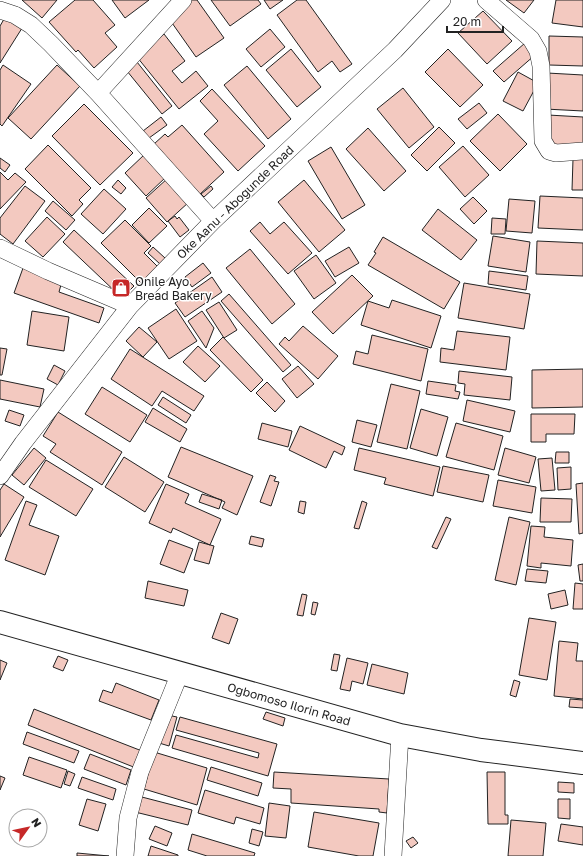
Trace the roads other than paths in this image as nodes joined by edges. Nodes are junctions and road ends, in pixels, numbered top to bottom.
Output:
1 (183, 0) edge
2 (442, 0) edge
3 (486, 0) edge
4 (0, 10) edge
5 (98, 93) junction
6 (583, 151) edge
7 (213, 222) junction
8 (0, 248) edge
9 (130, 306) junction
10 (0, 476) edge
11 (0, 622) edge
12 (180, 673) junction
13 (400, 735) junction
14 (583, 763) edge
15 (125, 856) edge
16 (394, 856) edge

1 - 5 street
2 - 7 street, Oke Aanu - Abogunde Road
3 - 6 street
4 - 5 street
5 - 7 street
7 - 9 street, Oke Aanu - Abogunde Road
8 - 9 street
9 - 10 street, Oke Aanu - Abogunde Road
11 - 12 highway, Ogbomoso Ilorin Road
12 - 13 highway, Ogbomoso Ilorin Road
12 - 15 street
13 - 14 highway, Ogbomoso Ilorin Road
13 - 16 street

